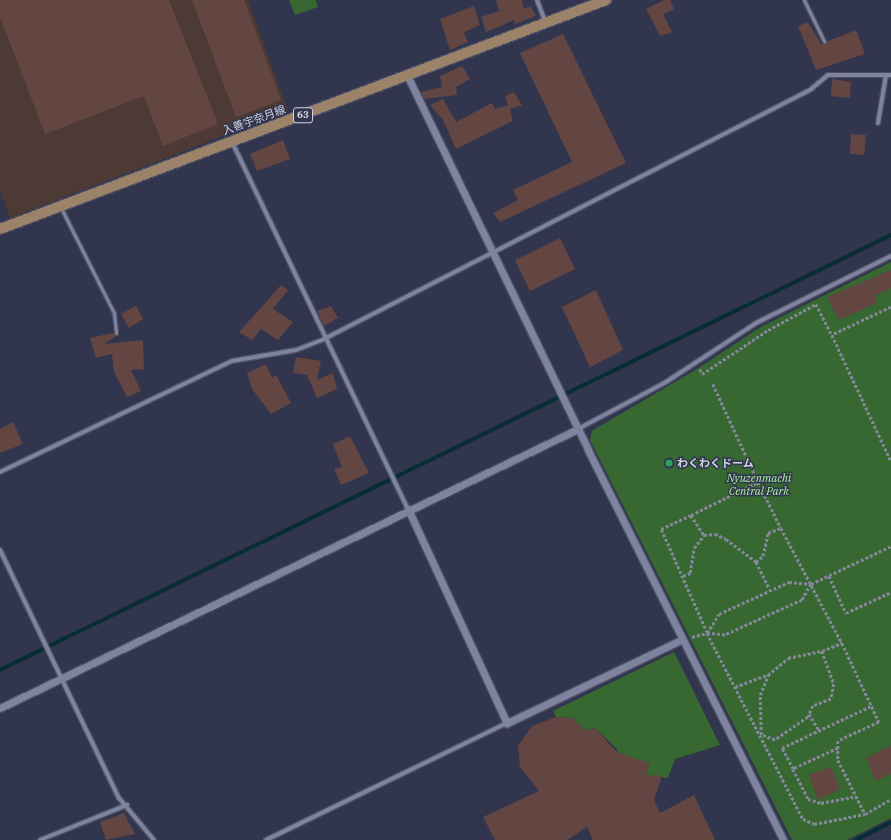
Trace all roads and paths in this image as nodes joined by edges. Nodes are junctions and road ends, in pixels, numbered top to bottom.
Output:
1 (537, 0) edge
2 (606, 0) edge
3 (804, 0) edge
4 (546, 24) junction
5 (824, 41) dead end
6 (407, 75) junction
7 (886, 75) junction
8 (891, 75) edge
9 (878, 123) dead end
10 (231, 141) junction
11 (60, 206) junction
12 (0, 229) edge
13 (492, 251) junction
14 (891, 256) edge
15 (891, 307) edge
16 (116, 333) dead end
17 (832, 335) junction
18 (324, 339) junction
19 (696, 362) junction
20 (713, 384) dead end
21 (578, 429) junction
22 (891, 461) edge
23 (0, 472) edge
24 (758, 482) junction
25 (408, 509) junction
26 (692, 515) junction
27 (781, 528) junction
28 (704, 535) junction
29 (891, 546) edge
30 (0, 550) edge
31 (756, 562) junction
32 (683, 576) junction
33 (828, 576) junction
34 (811, 584) junction
35 (770, 590) junction
36 (891, 592) edge
37 (707, 633) junction
38 (681, 640) junction
39 (842, 643) junction
40 (822, 651) junction
41 (768, 675) junction
42 (61, 678) junction
43 (735, 687) junction
44 (871, 706) junction
45 (0, 708) edge
46 (809, 714) junction
47 (507, 723) junction
48 (819, 730) junction
49 (761, 735) junction
50 (838, 748) junction
51 (793, 769) junction
52 (856, 796) junction
53 (891, 799) edge
54 (127, 805) junction
55 (865, 814) junction
56 (40, 840) edge
57 (154, 840) edge
58 (266, 840) edge
59 (783, 840) edge

1 - 4 street
2 - 4 main road, 入善宇奈月線 / 63
3 - 5 lane
4 - 6 main road, 入善宇奈月線 / 63
6 - 10 main road, 入善宇奈月線 / 63
6 - 13 street
7 - 8 street
7 - 9 street
7 - 13 street
10 - 11 main road, 入善宇奈月線 / 63
10 - 18 street
11 - 12 main road, 入善宇奈月線 / 63
11 - 16 lane
13 - 18 street
13 - 21 street
14 - 19 street
15 - 17 path
17 - 19 path
17 - 22 path
18 - 23 street
18 - 25 street
19 - 21 street
20 - 24 path
21 - 25 street
21 - 38 street
24 - 26 path
24 - 27 path
25 - 42 street
25 - 47 street
26 - 28 path
26 - 32 path
27 - 31 path
27 - 34 path
28 - 31 path
28 - 32 path
29 - 33 path
30 - 42 street
31 - 35 path
32 - 37 path
33 - 34 path
33 - 36 path
34 - 35 path
34 - 37 path
34 - 39 path
35 - 37 path
37 - 38 path
37 - 43 path
38 - 47 street
38 - 59 street
39 - 40 path
39 - 44 path
40 - 41 path
40 - 46 path
41 - 43 path
41 - 49 path
42 - 45 street
42 - 54 street
43 - 49 path
44 - 48 path
44 - 50 path
46 - 48 path
46 - 49 path
47 - 58 street
48 - 51 path
49 - 55 path
50 - 51 path
50 - 52 path
51 - 52 path
52 - 55 path
53 - 55 path
54 - 56 street
54 - 57 street

